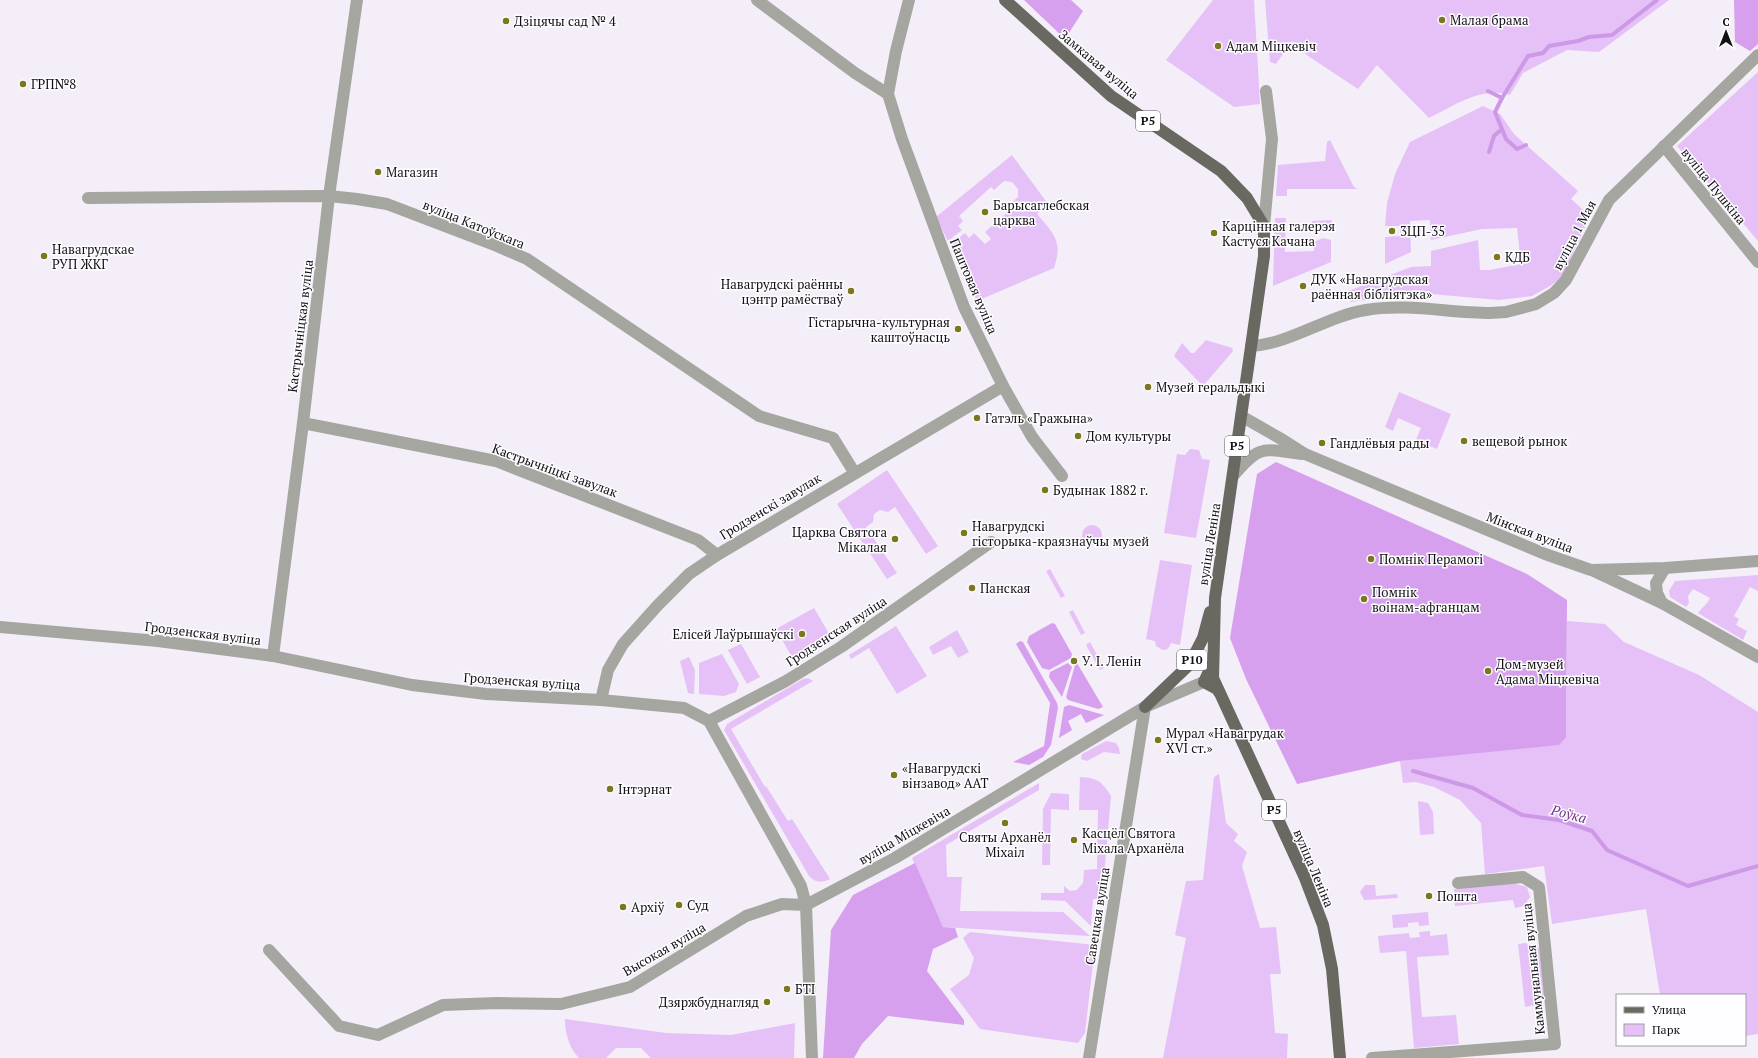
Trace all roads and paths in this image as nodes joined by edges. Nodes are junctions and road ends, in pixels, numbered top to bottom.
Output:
1 (356, 0) edge
2 (757, 0) edge
3 (909, 0) edge
4 (1005, 0) edge
5 (1758, 55) edge
6 (1266, 91) dead end
7 (888, 94) junction
8 (1664, 146) junction
9 (330, 196) junction
10 (88, 198) dead end
11 (1264, 226) junction
12 (1758, 262) edge
13 (1251, 346) junction
14 (1003, 386) junction
15 (1241, 416) junction
16 (303, 423) junction
17 (1305, 454) junction
18 (854, 472) junction
19 (1062, 476) dead end
20 (1233, 476) junction
21 (991, 542) dead end
22 (716, 555) junction
23 (1758, 561) edge
24 (1665, 568) junction
25 (1591, 570) junction
26 (1215, 598) junction
27 (1662, 603) junction
28 (0, 627) edge
29 (273, 656) junction
30 (1214, 656) joint
31 (1758, 657) edge
32 (1208, 680) junction
33 (1222, 697) joint
34 (601, 700) junction
35 (1145, 707) junction
36 (710, 721) junction
37 (1458, 883) dead end
38 (806, 904) junction
39 (269, 950) dead end
40 (812, 1058) edge
41 (1089, 1058) edge
42 (1340, 1058) edge
43 (1372, 1058) edge

1 - 9 street, Кастрычніцкая вуліца
2 - 7 street
3 - 7 street, Паштовая вуліца
4 - 11 main road, Замкавая вуліца / Р5
5 - 8 street, вуліца 1 Мая
6 - 11 street
7 - 14 street, Паштовая вуліца
8 - 12 street, вуліца Пушкіна
8 - 13 street, вуліца 1 Мая
9 - 10 street, вуліца Катоўскага
9 - 16 street, Кастрычніцкая вуліца
9 - 18 street, вуліца Катоўскага
11 - 13 main road, Р5
13 - 15 main road, Р5
14 - 18 street, Гродзенскі завулак
14 - 19 street, Паштовая вуліца
15 - 17 street, Мінская вуліца
15 - 20 main road, вуліца Леніна / Р5
16 - 22 street, Кастрычніцкі завулак
16 - 29 street, Кастрычніцкая вуліца
17 - 20 street, Мінская вуліца
17 - 25 street, Мінская вуліца
18 - 22 street, Гродзенскі завулак
20 - 26 main road, вуліца Леніна / Р5
21 - 36 street, Гродзенская вуліца
22 - 34 street, Гродзенскі завулак
23 - 24 street, Мінская вуліца
24 - 25 street, Мінская вуліца
24 - 27 street
25 - 27 street
26 - 30 main road, вуліца Леніна / Р5
26 - 35 main road, Р10
27 - 31 street
28 - 29 street, Гродзенская вуліца
29 - 34 street, Гродзенская вуліца
30 - 32 main road, Р10
32 - 33 main road, Р10
32 - 35 street, Р10
33 - 42 main road, вуліца Леніна / Р5
34 - 36 street, Гродзенская вуліца
35 - 38 street, вуліца Міцкевіча / Р10
35 - 41 street, Савецкая вуліца
36 - 38 street
37 - 43 street, Каммунальная вуліца
38 - 39 street, Высокая вуліца
38 - 40 street

